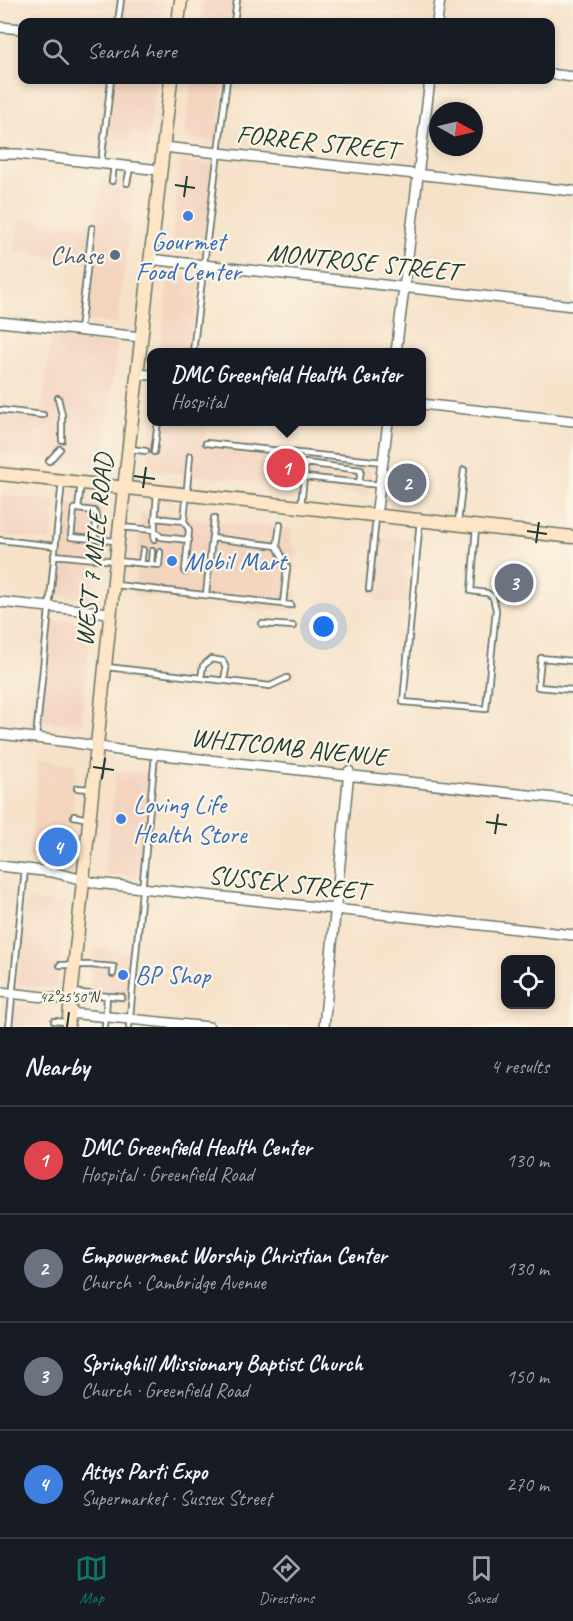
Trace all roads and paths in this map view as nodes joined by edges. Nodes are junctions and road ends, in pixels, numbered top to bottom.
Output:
1 (121, 0) edge
2 (181, 0) edge
3 (237, 0) edge
4 (440, 0) edge
5 (119, 18) edge
6 (179, 18) edge
7 (235, 18) edge
8 (438, 18) edge
9 (0, 27) edge
10 (18, 29) edge
11 (555, 75) edge
12 (573, 77) edge
13 (110, 84) edge
14 (171, 84) edge
15 (226, 84) edge
16 (429, 84) edge
17 (163, 147) junction
18 (217, 153) junction
19 (0, 154) edge
20 (100, 163) junction
21 (114, 165) junction
22 (130, 167) junction
23 (160, 170) junction
24 (418, 174) junction
25 (112, 181) dead end
26 (127, 183) dead end
27 (573, 191) edge
28 (92, 228) dead end
29 (150, 259) junction
30 (204, 266) junction
31 (405, 287) junction
32 (573, 306) edge
33 (0, 322) edge
34 (80, 331) junction
35 (141, 338) junction
36 (194, 348) edge
37 (397, 348) edge
38 (137, 374) junction
39 (147, 375) edge
40 (58, 398) dead end
41 (426, 405) edge
42 (0, 410) edge
43 (43, 415) dead end
44 (573, 421) edge
45 (157, 426) edge
46 (388, 426) edge
47 (62, 440) dead end
48 (206, 443) dead end
49 (128, 448) junction
50 (60, 449) dead end
51 (146, 450) dead end
52 (154, 452) dead end
53 (190, 456) dead end
54 (49, 461) dead end
55 (383, 462) junction
56 (464, 470) dead end
57 (0, 474) edge
58 (304, 477) junction
59 (62, 481) junction
60 (81, 483) junction
61 (359, 483) junction
62 (380, 485) junction
63 (123, 488) junction
64 (157, 492) junction
65 (186, 495) junction
66 (301, 508) junction
67 (78, 509) junction
68 (376, 516) junction
69 (155, 518) junction
70 (214, 518) dead end
71 (420, 520) junction
72 (184, 521) junction
73 (280, 525) dead end
74 (457, 525) junction
75 (119, 526) junction
76 (476, 527) junction
77 (145, 529) junction
78 (154, 530) junction
79 (573, 537) edge
80 (144, 538) dead end
81 (212, 538) junction
82 (153, 539) dead end
83 (0, 540) edge
84 (94, 540) junction
85 (189, 540) junction
86 (117, 541) junction
87 (55, 546) junction
88 (277, 546) junction
89 (143, 550) dead end
90 (152, 551) dead end
91 (160, 552) dead end
92 (54, 555) junction
93 (116, 560) junction
94 (141, 563) junction
95 (151, 564) junction
96 (185, 572) dead end
97 (113, 585) junction
98 (369, 589) dead end
99 (206, 595) junction
100 (0, 602) edge
101 (282, 604) junction
102 (291, 605) dead end
103 (48, 607) junction
104 (110, 614) junction
105 (262, 624) dead end
106 (293, 626) dead end
107 (573, 661) edge
108 (104, 667) junction
109 (201, 678) junction
110 (287, 678) dead end
111 (224, 680) junction
112 (573, 690) edge
113 (0, 734) edge
114 (36, 738) junction
115 (96, 746) junction
116 (155, 754) junction
117 (349, 773) junction
118 (76, 788) dead end
119 (91, 789) junction
120 (573, 800) edge
121 (74, 816) dead end
122 (88, 819) junction
123 (0, 866) edge
124 (25, 869) junction
125 (82, 879) junction
126 (142, 888) junction
127 (335, 909) junction
128 (573, 935) edge
129 (60, 965) dead end
130 (74, 966) junction
131 (100, 966) junction
132 (107, 967) junction
133 (99, 973) dead end
134 (106, 974) dead end
135 (113, 974) dead end
136 (0, 992) edge
137 (12, 993) junction
138 (108, 993) junction
139 (71, 996) junction
140 (122, 997) dead end
141 (54, 1021) dead end
142 (69, 1021) edge
143 (105, 1022) edge
144 (130, 1023) edge
145 (9, 1027) edge
146 (209, 1027) edge
147 (324, 1027) edge

1 - 5 lane
2 - 6 main road
3 - 7 lane
4 - 8 street
9 - 10 street
11 - 12 street
13 - 20 lane
14 - 17 main road, WEST 7 MILE ROAD
15 - 18 lane
16 - 24 street
17 - 18 street, FORRER STREET
17 - 23 main road, WEST 7 MILE ROAD
18 - 24 street, FORRER STREET
18 - 30 lane
19 - 20 street
20 - 21 street
21 - 22 street
21 - 25 lane
22 - 23 street
22 - 26 lane
23 - 29 main road, WEST 7 MILE ROAD
24 - 27 street, FORRER STREET
24 - 31 street
28 - 34 lane
29 - 30 street, MONTROSE STREET
29 - 35 main road, WEST 7 MILE ROAD
30 - 31 street, MONTROSE STREET
30 - 36 lane
31 - 32 street, MONTROSE STREET
31 - 37 street
33 - 34 street
34 - 35 street
35 - 38 main road, WEST 7 MILE ROAD
38 - 39 street
38 - 49 main road, WEST 7 MILE ROAD
40 - 47 lane
41 - 44 street
42 - 43 lane
45 - 52 lane
46 - 55 street
48 - 55 lane
49 - 51 lane
49 - 63 main road, WEST 7 MILE ROAD
50 - 54 lane
53 - 65 lane
55 - 62 street
56 - 74 lane
57 - 59 main road
58 - 61 lane
58 - 61 lane
58 - 66 lane
59 - 60 main road
59 - 87 lane
60 - 63 main road
60 - 67 lane
61 - 62 lane
62 - 68 street
63 - 64 main road
63 - 75 main road, WEST 7 MILE ROAD
64 - 65 main road
64 - 69 lane
65 - 66 main road
65 - 72 lane
66 - 68 main road
67 - 84 lane
67 - 84 lane
68 - 71 main road
68 - 98 lane
69 - 72 lane
69 - 78 lane
70 - 81 lane
71 - 74 main road
71 - 76 lane
72 - 85 lane
73 - 88 lane
74 - 76 main road
75 - 77 lane
75 - 86 main road, WEST 7 MILE ROAD
76 - 79 main road
77 - 78 lane
77 - 80 lane
78 - 82 lane
78 - 85 lane
81 - 88 lane
81 - 99 lane
83 - 87 lane
84 - 86 lane
85 - 96 lane
86 - 93 main road, WEST 7 MILE ROAD
87 - 92 lane
88 - 101 lane
89 - 94 lane
90 - 95 lane
91 - 95 lane
92 - 93 lane
92 - 103 lane
93 - 94 lane
93 - 97 main road, WEST 7 MILE ROAD
94 - 95 lane
97 - 99 lane
97 - 104 main road, WEST 7 MILE ROAD
99 - 101 lane
100 - 103 street
101 - 102 lane
103 - 104 street
103 - 114 lane
104 - 108 main road, WEST 7 MILE ROAD
105 - 106 lane
107 - 112 lane
108 - 109 lane
108 - 115 main road, WEST 7 MILE ROAD
109 - 111 lane
109 - 111 lane
110 - 111 lane
113 - 114 street, WHITCOMB AVENUE
114 - 115 street, WHITCOMB AVENUE
115 - 116 street, WHITCOMB AVENUE
115 - 119 main road, WEST 7 MILE ROAD
116 - 117 street, WHITCOMB AVENUE
116 - 126 lane
117 - 120 street, WHITCOMB AVENUE
117 - 127 street
118 - 119 lane
119 - 122 main road, WEST 7 MILE ROAD
121 - 122 lane
122 - 125 main road, WEST 7 MILE ROAD
123 - 124 street, SUSSEX STREET
124 - 125 street, SUSSEX STREET
124 - 137 lane
125 - 126 street, SUSSEX STREET
125 - 130 main road, WEST 7 MILE ROAD
126 - 127 street, SUSSEX STREET
126 - 144 lane
127 - 128 street, SUSSEX STREET
127 - 147 street
129 - 130 lane
130 - 131 lane
130 - 139 main road, WEST 7 MILE ROAD
131 - 132 lane
131 - 133 lane
132 - 134 lane
132 - 135 lane
136 - 137 street
137 - 139 street
137 - 145 lane
138 - 139 lane
138 - 140 lane
138 - 143 lane
139 - 142 main road, WEST 7 MILE ROAD
141 - 142 lane
142 - 143 street
143 - 144 street
144 - 146 street

